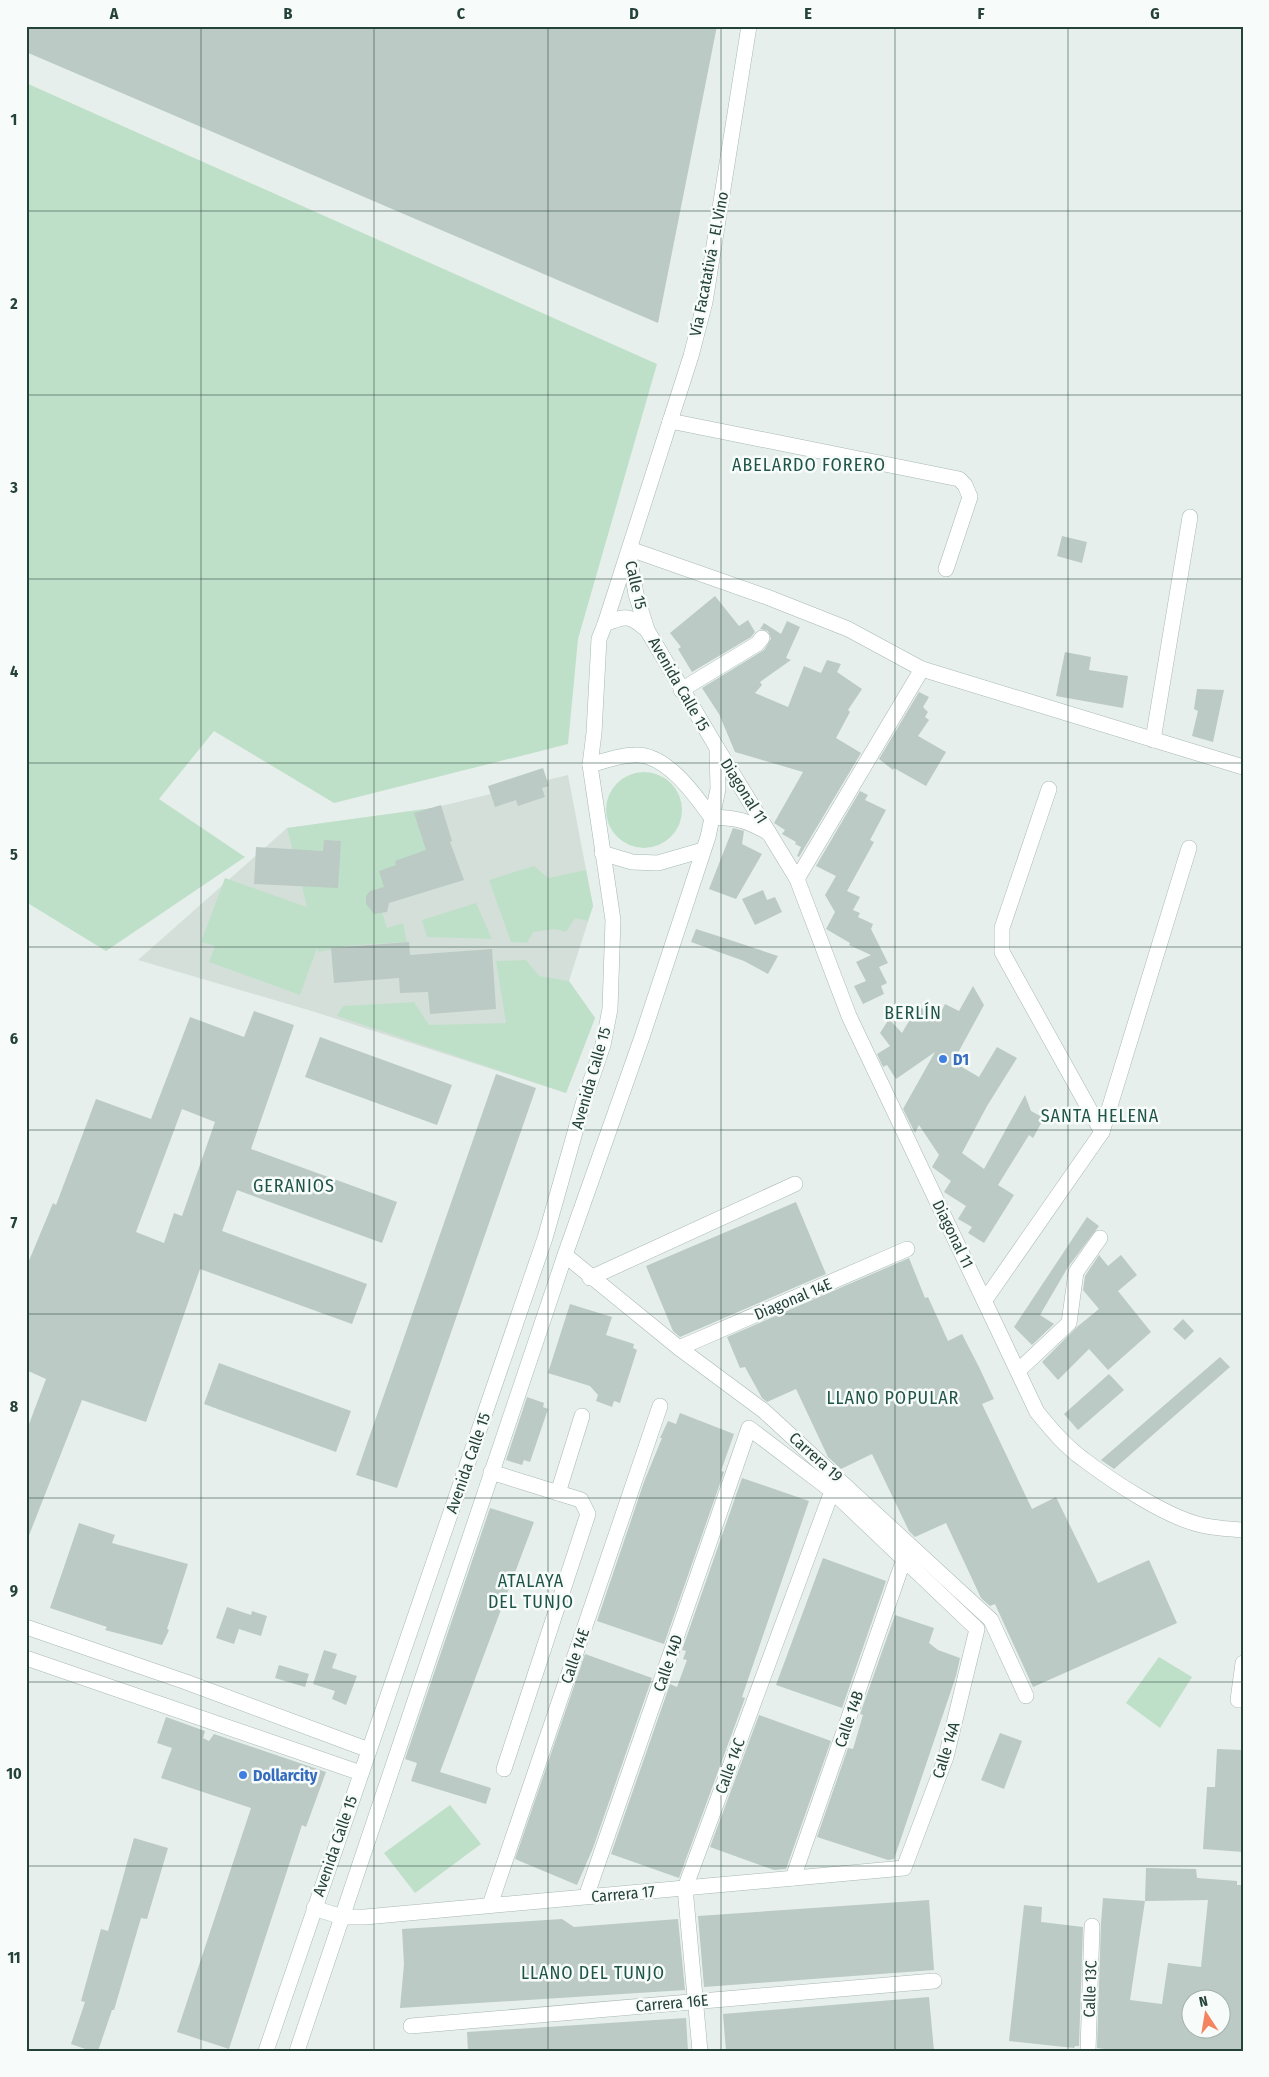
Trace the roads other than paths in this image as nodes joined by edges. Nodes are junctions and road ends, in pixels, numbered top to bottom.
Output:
1 (749, 26) edge
2 (670, 421) junction
3 (1190, 517) dead end
4 (629, 551) junction
5 (946, 570) dead end
6 (605, 624) junction
7 (648, 630) junction
8 (762, 638) dead end
9 (922, 669) junction
10 (681, 690) junction
11 (1153, 740) junction
12 (717, 748) junction
13 (1242, 764) edge
14 (590, 765) junction
15 (1049, 789) dead end
16 (711, 817) junction
17 (770, 834) junction
18 (1189, 848) dead end
19 (703, 850) junction
20 (602, 853) junction
21 (797, 879) junction
22 (1102, 1132) junction
23 (795, 1184) dead end
24 (1100, 1238) dead end
25 (907, 1249) dead end
26 (564, 1255) junction
27 (590, 1278) junction
28 (985, 1300) junction
29 (679, 1348) junction
30 (1019, 1370) junction
31 (660, 1406) dead end
32 (582, 1416) dead end
33 (491, 1472) junction
34 (832, 1491) junction
35 (558, 1493) junction
36 (1243, 1530) edge
37 (904, 1559) junction
38 (26, 1627) edge
39 (26, 1658) edge
40 (1243, 1663) edge
41 (1026, 1696) dead end
42 (1238, 1700) dead end
43 (369, 1750) junction
44 (504, 1769) dead end
45 (361, 1773) junction
46 (904, 1868) joint
47 (793, 1878) junction
48 (685, 1888) junction
49 (586, 1897) junction
50 (490, 1905) junction
51 (314, 1908) junction
52 (342, 1917) junction
53 (1092, 1926) dead end
54 (934, 1981) dead end
55 (695, 2002) junction
56 (411, 2026) dead end
57 (266, 2051) edge
58 (297, 2051) edge
59 (700, 2051) edge
60 (1088, 2051) edge

1 - 2 street, Vía Facatativá - El Vino
2 - 4 street, Vía Facatativá - El Vino
2 - 5 street
3 - 11 street
4 - 6 street, Calle 15
4 - 7 street, Calle 15
4 - 9 street
6 - 7 street, Avenida Calle 15
6 - 14 street, Avenida Calle 15
7 - 10 street, Avenida Calle 15
8 - 10 street
9 - 11 street
9 - 21 street
10 - 12 street, Avenida Calle 15
11 - 13 street
12 - 16 street, Avenida Calle 15
12 - 17 street, Diagonal 11
14 - 16 street
14 - 20 street, Avenida Calle 15
15 - 22 street
16 - 17 street, Diagonal 11
16 - 19 street, Avenida Calle 15
17 - 21 street, Diagonal 11
18 - 22 street
19 - 20 street
19 - 26 street, Avenida Calle 15
20 - 43 street, Avenida Calle 15
21 - 28 street, Diagonal 11
22 - 28 street
23 - 27 street
24 - 30 street
25 - 29 street, Diagonal 14E
26 - 27 street, Carrera 19
26 - 33 street, Avenida Calle 15
27 - 29 street, Carrera 19
28 - 30 street, Diagonal 11
29 - 41 street, Carrera 19
30 - 36 street, Diagonal 11
31 - 50 street, Calle 14E
32 - 35 street
33 - 35 street
33 - 52 street, Avenida Calle 15
34 - 37 street
34 - 48 street, Calle 14C
34 - 49 street, Calle 14D
35 - 44 street
37 - 46 street, Calle 14A
37 - 47 street, Calle 14B
38 - 43 street
39 - 45 street
40 - 42 street
43 - 45 street, Avenida Calle 15
45 - 51 street, Avenida Calle 15
46 - 47 street, Carrera 17
47 - 48 street, Carrera 17
48 - 49 street, Carrera 17
48 - 55 street, Calle 14C
49 - 50 street, Carrera 17
50 - 52 street, Carrera 17
51 - 52 street, Carrera 17
51 - 57 street, Avenida Calle 15
52 - 58 street, Avenida Calle 15
53 - 60 street, Calle 13C
54 - 55 street, Carrera 16E
55 - 56 street, Carrera 16E
55 - 59 street, Calle 14C

